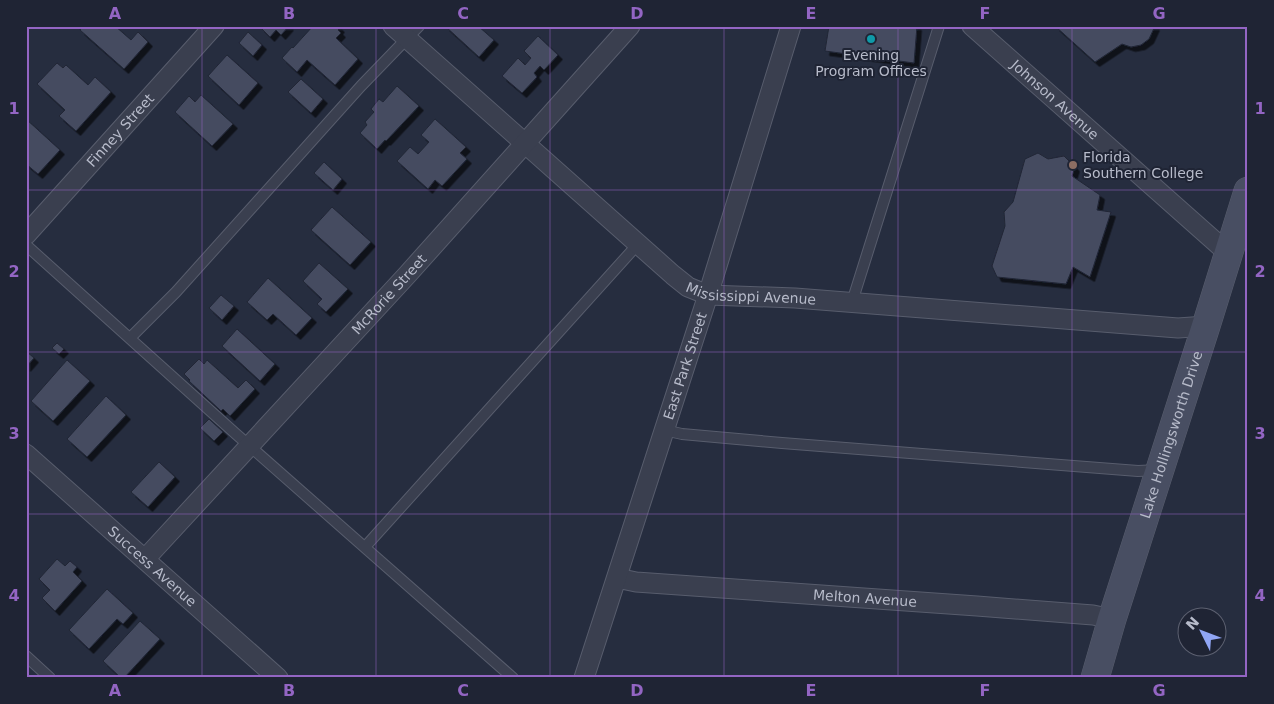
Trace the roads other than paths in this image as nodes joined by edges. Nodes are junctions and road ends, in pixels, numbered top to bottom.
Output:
1 (214, 26) edge
2 (393, 26) edge
3 (630, 26) edge
4 (791, 26) edge
5 (939, 26) edge
6 (972, 26) edge
7 (413, 33) edge
8 (525, 144) junction
9 (1248, 191) edge
10 (26, 235) edge
11 (638, 244) junction
12 (26, 245) edge
13 (1228, 253) junction
14 (708, 295) junction
15 (852, 302) junction
16 (1206, 326) junction
17 (130, 338) junction
18 (664, 430) junction
19 (249, 446) junction
20 (26, 454) edge
21 (1160, 470) junction
22 (365, 547) junction
23 (145, 559) junction
24 (617, 578) junction
25 (1112, 619) junction
26 (26, 656) edge
27 (50, 678) edge
28 (278, 678) edge
29 (513, 678) edge
30 (584, 678) edge
31 (1095, 678) edge

1 - 10 street, Finney Street
2 - 7 street, Mississippi Avenue
3 - 8 street, McRorie Street
4 - 14 street, East Park Street
5 - 15 lane
6 - 13 street, Johnson Avenue
7 - 8 street, Mississippi Avenue
7 - 17 lane
8 - 11 street, Mississippi Avenue
8 - 19 street, McRorie Street
9 - 13 street, Lake Hollingsworth Drive
11 - 14 street, Mississippi Avenue
11 - 22 lane
12 - 17 lane
13 - 16 street, Lake Hollingsworth Drive
14 - 15 street, Mississippi Avenue
14 - 18 street, East Park Street
15 - 16 street, Mississippi Avenue
16 - 21 street, Lake Hollingsworth Drive
17 - 19 lane
18 - 21 lane
18 - 24 street, East Park Street
19 - 22 lane
19 - 23 street, McRorie Street
20 - 23 street, Success Avenue
21 - 25 street, Lake Hollingsworth Drive
22 - 29 lane
23 - 28 street, Success Avenue
24 - 25 street, Melton Avenue
24 - 30 street, East Park Street
25 - 31 street, Lake Hollingsworth Drive
26 - 27 lane

